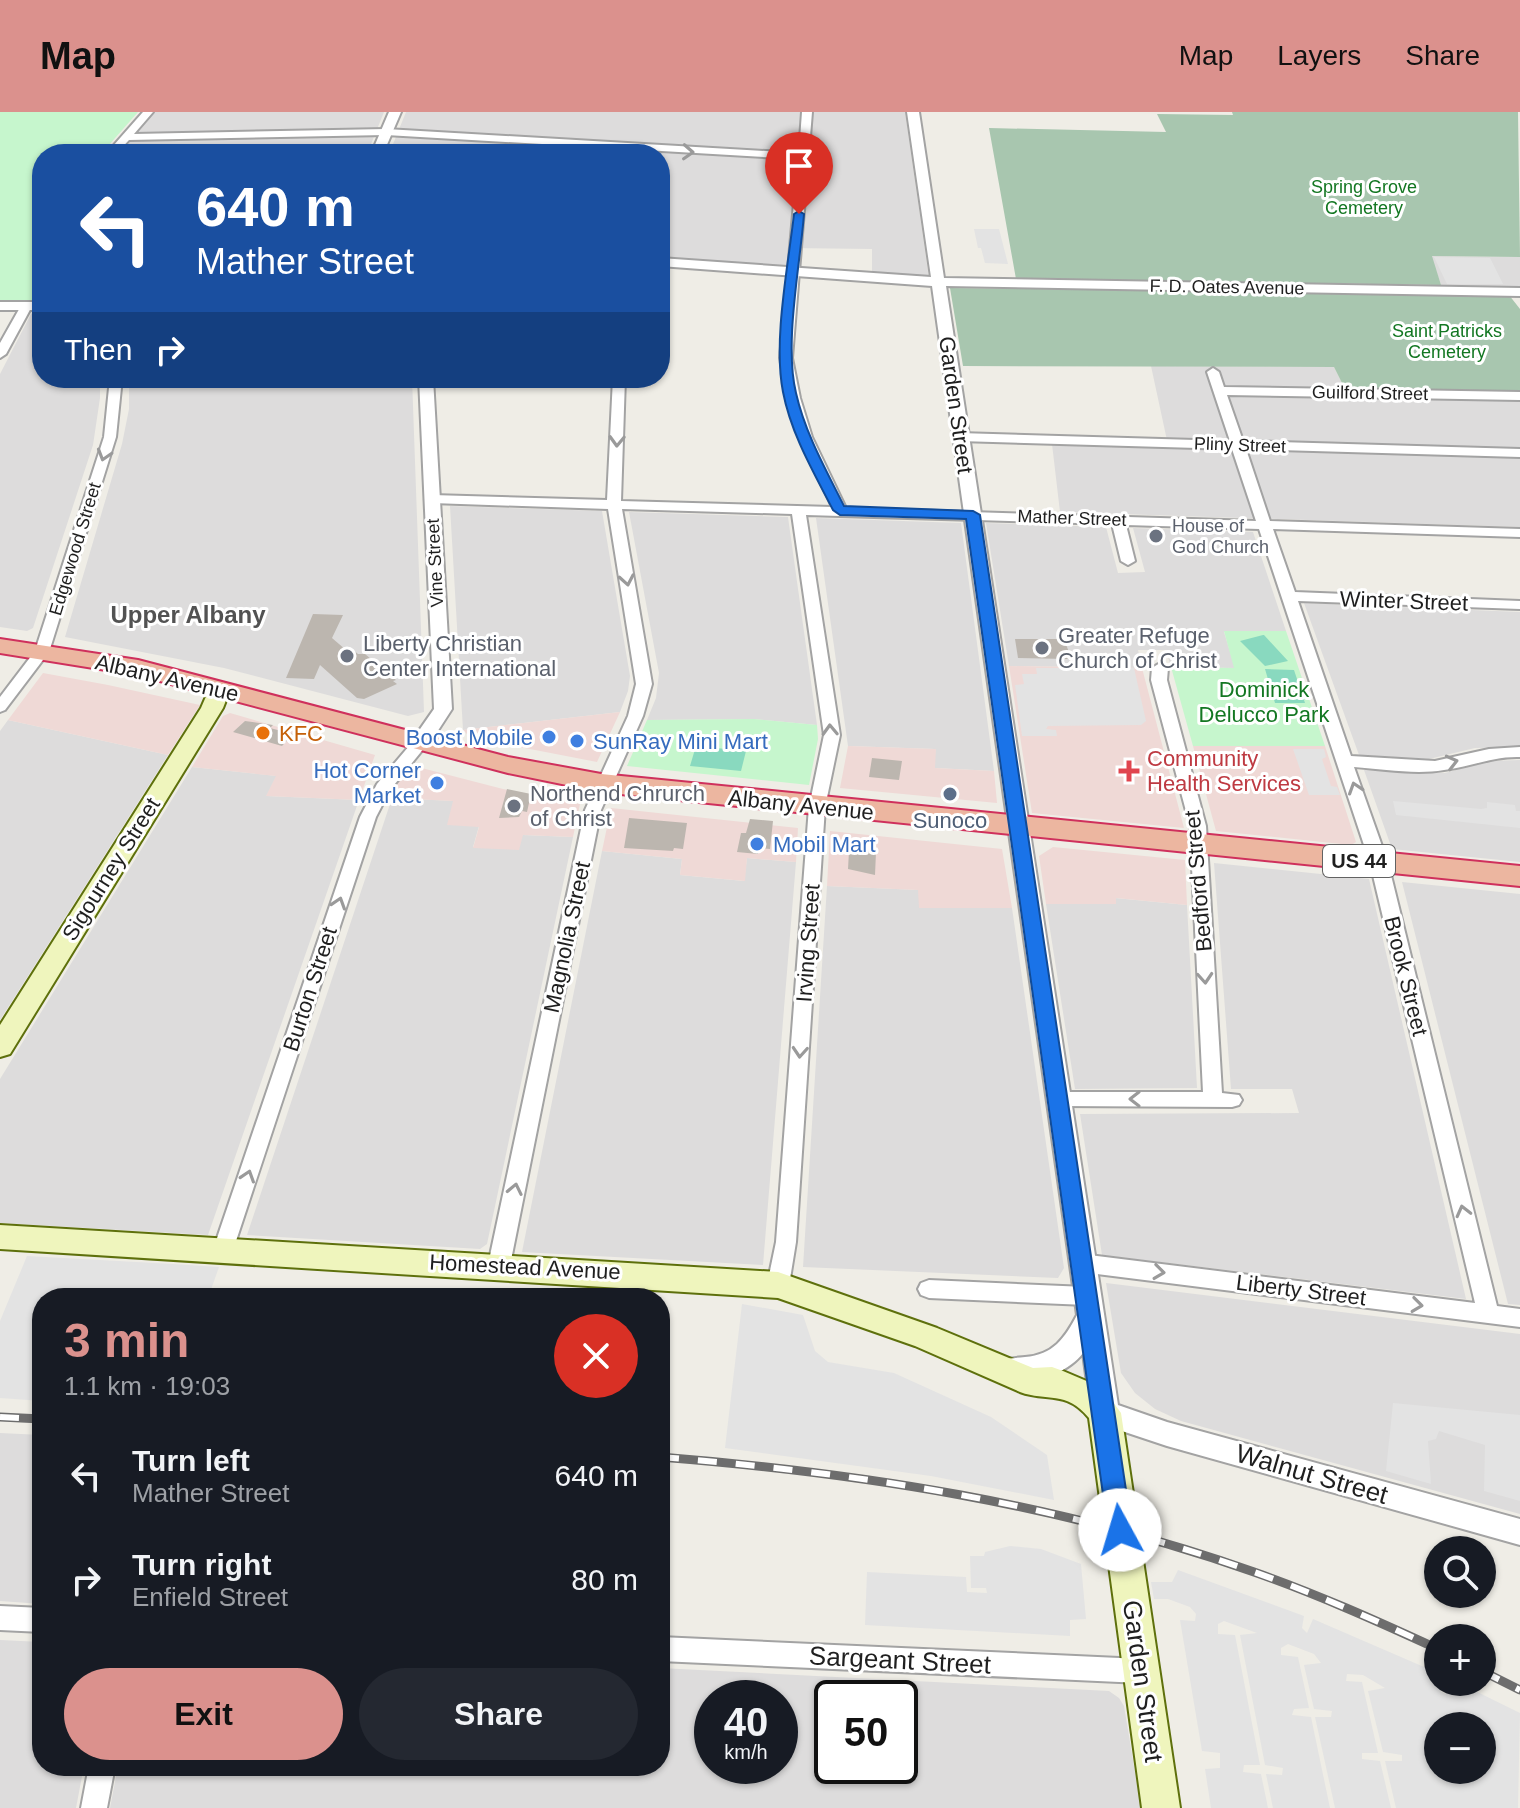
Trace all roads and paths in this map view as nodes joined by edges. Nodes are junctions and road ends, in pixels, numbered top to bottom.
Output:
1 (148, 112) edge
2 (395, 112) edge
3 (807, 112) edge
4 (913, 112) edge
5 (386, 132) junction
6 (126, 137) junction
7 (120, 144) edge
8 (381, 144) edge
9 (596, 144) edge
10 (670, 148) edge
11 (805, 156) junction
12 (670, 263) edge
13 (793, 272) junction
14 (939, 282) junction
15 (1518, 294) edge
16 (0, 306) edge
17 (26, 306) junction
18 (32, 306) edge
19 (0, 354) edge
20 (1213, 372) dead end
21 (116, 388) edge
22 (426, 388) edge
23 (619, 388) edge
24 (1219, 391) junction
25 (1520, 396) edge
26 (959, 437) junction
27 (1236, 444) junction
28 (1520, 453) edge
29 (432, 499) junction
30 (614, 503) junction
31 (798, 509) junction
32 (840, 510) junction
33 (973, 515) junction
34 (1118, 519) junction
35 (1263, 524) junction
36 (1520, 533) edge
37 (1128, 561) dead end
38 (1288, 596) junction
39 (1520, 605) edge
40 (0, 646) edge
41 (42, 652) junction
42 (1160, 668) dead end
43 (219, 690) junction
44 (0, 707) edge
45 (421, 742) junction
46 (1520, 752) edge
47 (1346, 761) junction
48 (601, 783) junction
49 (817, 807) junction
50 (1017, 828) junction
51 (1199, 844) junction
52 (1379, 863) junction
53 (1520, 876) edge
54 (0, 1047) edge
55 (1058, 1099) junction
56 (0, 1237) edge
57 (223, 1250) junction
58 (1081, 1263) junction
59 (499, 1265) junction
60 (778, 1285) junction
61 (929, 1289) dead end
62 (1088, 1306) junction
63 (1488, 1314) junction
64 (1520, 1318) edge
65 (997, 1368) junction
66 (1105, 1413) junction
67 (1520, 1532) edge
68 (0, 1618) edge
69 (32, 1620) edge
70 (670, 1649) edge
71 (1141, 1671) junction
72 (100, 1776) edge
73 (94, 1808) edge
74 (1161, 1808) edge

1 - 6 street
2 - 5 street
3 - 11 street
4 - 14 street, Garden Street
5 - 6 street
5 - 8 street
5 -> 9 street
6 - 7 street
10 -> 11 street
11 - 13 street
12 - 13 street, F. D. Oates Avenue
13 - 14 street, F. D. Oates Avenue
13 - 32 street
14 - 15 street, F. D. Oates Avenue
14 - 26 street, Garden Street
16 - 17 street
17 - 18 street
17 - 19 street
20 - 24 street, Brook Street
21 -> 41 street, Edgewood Street
22 - 29 street, Vine Street
23 -> 30 street, Magnolia Street
24 - 25 street, Guilford Street
24 - 27 street, Brook Street
26 - 27 street, Pliny Street
26 - 33 street, Garden Street
27 - 28 street, Pliny Street
27 - 35 street, Brook Street
29 - 30 street, Mather Street
29 - 45 street, Vine Street
30 - 31 street, Mather Street
30 -> 48 street, Magnolia Street
31 - 32 street, Mather Street
49 -> 31 street, Irving Street
32 - 33 street, Mather Street
33 - 34 street, Mather Street
33 - 50 street, Garden Street
34 - 35 street, Mather Street
34 - 37 street
35 - 36 street, Mather Street
35 - 38 street, Brook Street
38 - 39 street, Winter Street
38 - 47 street, Brook Street
40 - 41 highway, Albany Avenue / US 44
41 - 43 highway, Albany Avenue / US 44
41 - 44 street, Edgewood Street
42 - 51 street, Bedford Street
43 - 45 highway, Albany Avenue / US 44
43 - 54 main road, Sigourney Street
45 - 48 highway, Albany Avenue / US 44
57 -> 45 street, Burton Street
47 -> 46 street
52 -> 47 street, Brook Street
48 - 49 highway, Albany Avenue / US 44
59 -> 48 street, Magnolia Street
49 - 50 highway, Albany Avenue / US 44
49 -> 60 street, Irving Street
50 - 51 highway, Albany Avenue / US 44
50 - 55 street, Garden Street
51 - 52 highway, Albany Avenue / US 44
51 -> 55 street, Bedford Street
52 - 53 highway, Albany Avenue / US 44
63 -> 52 street, Brook Street
55 - 58 street, Garden Street
56 - 57 main road, Homestead Avenue
57 - 59 main road, Homestead Avenue
58 - 62 street, Garden Street
58 -> 63 street, Liberty Street
59 - 60 main road, Homestead Avenue
60 - 65 main road, Homestead Avenue
61 - 62 street
62 - 65 street
62 - 66 street, Garden Street
63 - 64 street, Liberty Street
65 - 66 main road, Homestead Avenue
66 - 67 street, Walnut Street
66 - 71 main road, Garden Street
68 - 69 street
70 - 71 street, Sargeant Street
71 - 74 main road, Garden Street
72 - 73 street

